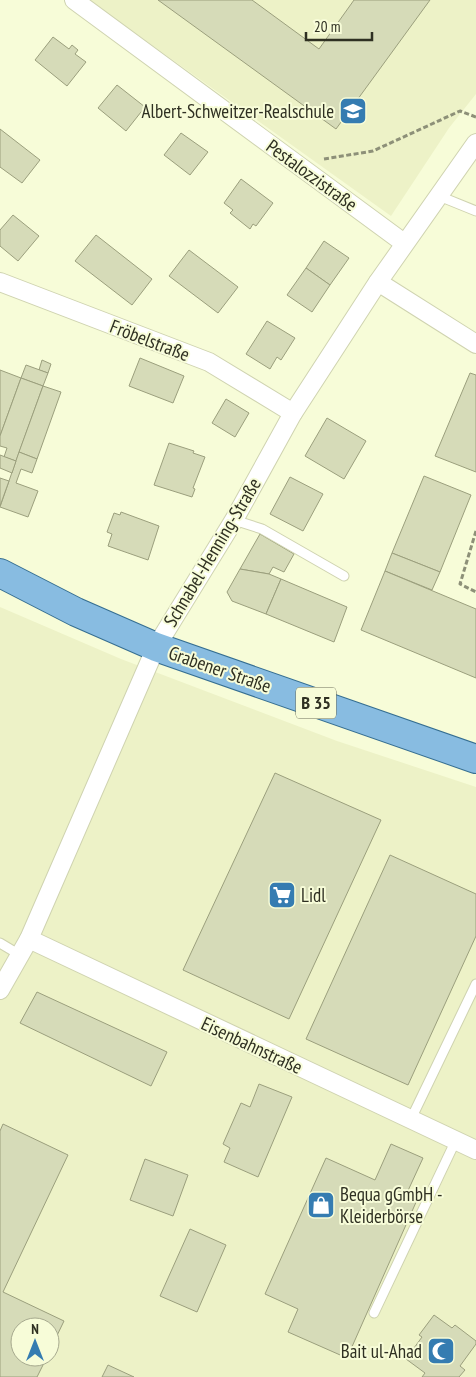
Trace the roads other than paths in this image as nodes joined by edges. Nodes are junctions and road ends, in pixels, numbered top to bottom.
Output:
1 (74, 0) edge
2 (476, 143) edge
3 (439, 196) junction
4 (476, 211) edge
5 (404, 243) junction
6 (0, 282) edge
7 (378, 282) junction
8 (476, 344) edge
9 (293, 413) junction
10 (234, 520) junction
11 (0, 573) edge
12 (344, 576) dead end
13 (156, 647) junction
14 (476, 759) edge
15 (29, 939) junction
16 (0, 944) edge
17 (20, 954) junction
18 (476, 984) edge
19 (0, 990) edge
20 (411, 1120) junction
21 (456, 1140) junction
22 (476, 1150) edge
23 (374, 1313) dead end

1 - 5 street, Pestalozzistraße
2 - 3 street, Schnabel-Henning-Straße
3 - 4 lane
3 - 5 street, Schnabel-Henning-Straße
5 - 7 street, Schnabel-Henning-Straße
6 - 9 street, Fröbelstraße
7 - 8 street
7 - 9 street, Schnabel-Henning-Straße
9 - 10 street, Schnabel-Henning-Straße
10 - 12 lane
10 - 13 street, Schnabel-Henning-Straße
11 - 13 main road, Grabener Straße / B 35
13 - 14 main road, Grabener Straße / B 35
13 - 15 street, Schnabel-Henning-Straße
15 - 17 street, Schnabel-Henning-Straße
15 - 20 street, Eisenbahnstraße
16 - 17 lane
17 - 19 street, Schnabel-Henning-Straße
18 - 20 lane
20 - 21 street, Eisenbahnstraße
21 - 22 street, Eisenbahnstraße
21 - 23 lane

